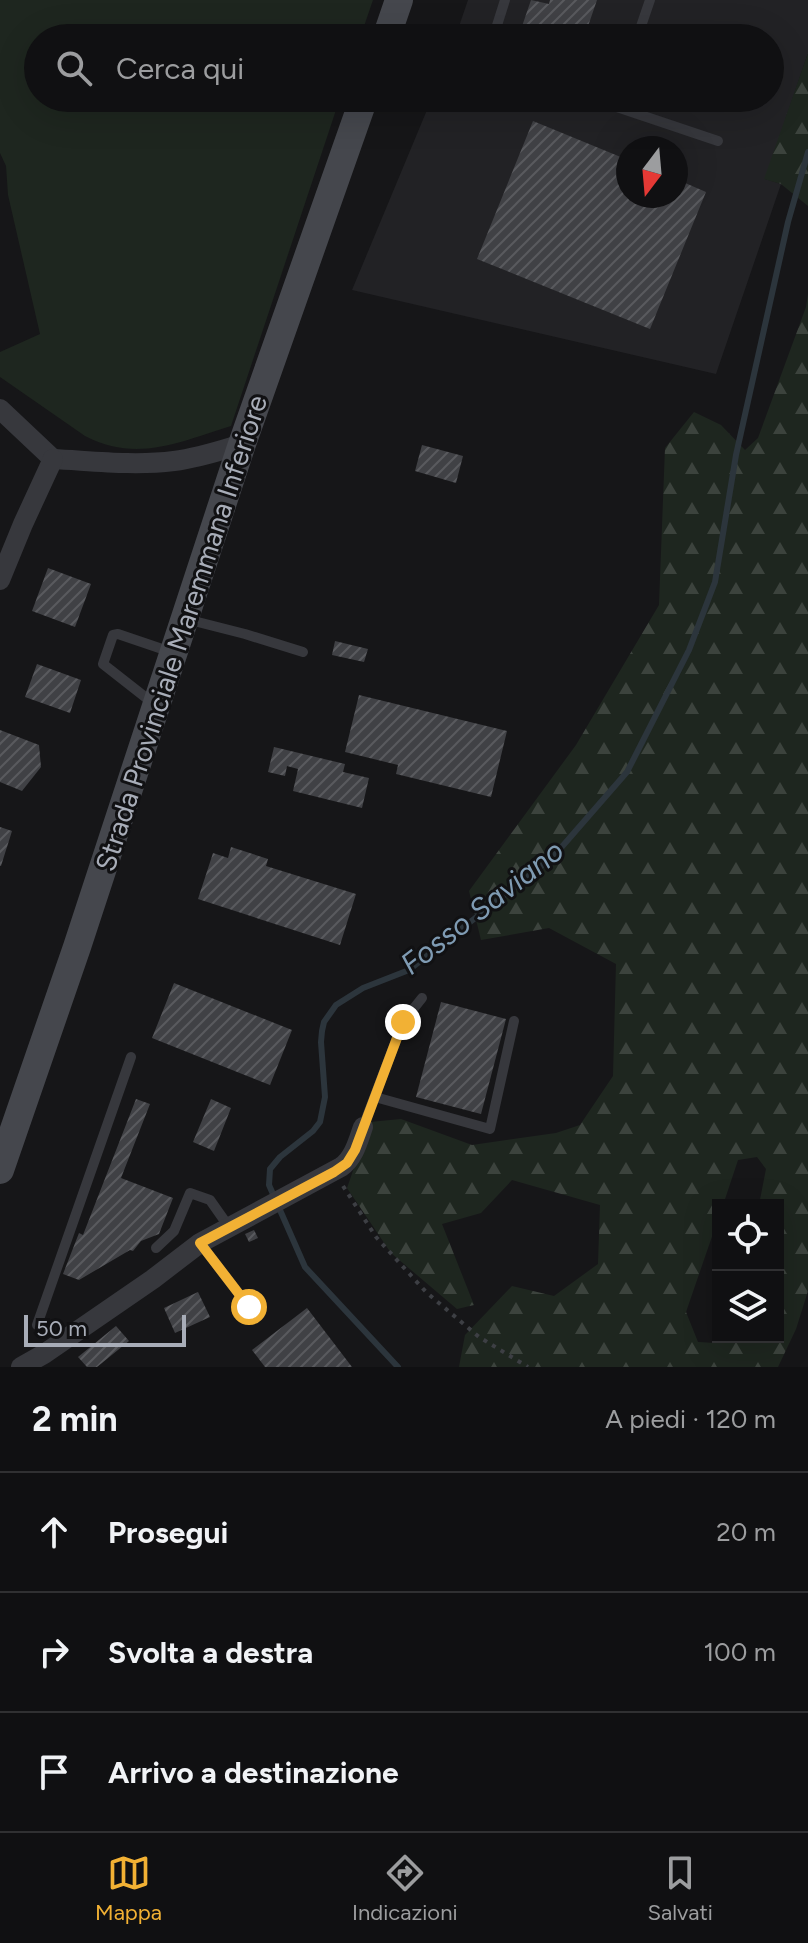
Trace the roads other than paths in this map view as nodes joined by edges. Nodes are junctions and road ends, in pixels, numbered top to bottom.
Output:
1 (399, 0) edge
2 (505, 0) edge
3 (650, 0) edge
4 (391, 24) edge
5 (497, 24) edge
6 (642, 24) edge
7 (359, 112) edge
8 (642, 112) edge
9 (718, 141) dead end
10 (0, 409) edge
11 (242, 444) junction
12 (53, 459) junction
13 (0, 580) edge
14 (185, 618) junction
15 (303, 652) dead end
16 (173, 653) junction
17 (156, 705) junction
18 (422, 998) dead end
19 (514, 1021) dead end
20 (131, 1057) dead end
21 (375, 1097) junction
22 (363, 1127) joint
23 (0, 1170) edge
24 (229, 1227) junction
25 (200, 1243) junction
26 (156, 1248) dead end
27 (249, 1307) dead end
28 (37, 1325) dead end
29 (21, 1367) edge

1 - 4 main road
2 - 5 lane
3 - 6 lane
7 - 11 main road, Strada Provinciale Maremmana Inferiore
8 - 9 lane
10 - 12 street
11 - 12 street
11 - 14 main road, Strada Provinciale Maremmana Inferiore
12 - 13 street
14 - 15 lane
14 - 16 main road, Strada Provinciale Maremmana Inferiore
16 - 17 main road, Strada Provinciale Maremmana Inferiore
16 - 17 lane
17 - 23 main road, Strada Provinciale Maremmana Inferiore
18 - 21 lane
19 - 21 lane
20 - 28 lane
21 - 22 lane
22 - 24 street
24 - 25 street
24 - 26 lane
25 - 27 lane
25 - 29 street

